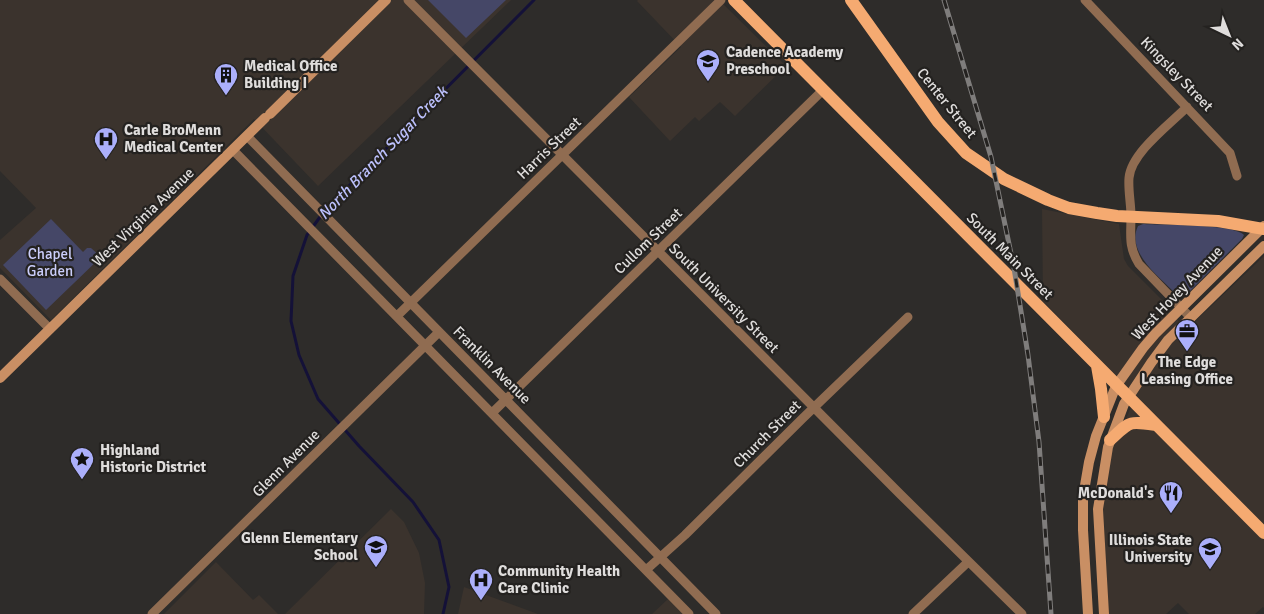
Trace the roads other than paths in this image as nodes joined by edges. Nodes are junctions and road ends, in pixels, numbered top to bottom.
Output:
1 (386, 0) edge
2 (408, 0) edge
3 (721, 0) edge
4 (734, 0) edge
5 (851, 0) edge
6 (1084, 0) edge
7 (822, 90) junction
8 (1186, 108) junction
9 (247, 136) junction
10 (233, 150) junction
11 (562, 155) junction
12 (1237, 176) dead end
13 (1131, 216) junction
14 (1263, 228) edge
15 (1264, 246) edge
16 (657, 251) junction
17 (0, 279) edge
18 (411, 302) junction
19 (1181, 308) junction
20 (397, 316) junction
21 (908, 317) dead end
22 (1191, 318) junction
23 (50, 329) junction
24 (439, 332) junction
25 (425, 345) junction
26 (1097, 366) junction
27 (0, 378) edge
28 (1116, 386) junction
29 (1128, 398) junction
30 (506, 399) junction
31 (814, 407) junction
32 (492, 413) junction
33 (1104, 417) junction
34 (1156, 425) junction
35 (1110, 440) junction
36 (1264, 533) edge
37 (661, 558) junction
38 (968, 562) junction
39 (646, 570) junction
40 (152, 614) edge
41 (689, 614) edge
42 (716, 614) edge
43 (913, 614) edge
44 (1022, 614) edge
45 (1088, 614) edge
46 (1104, 614) edge

1 - 9 main road, West Virginia Avenue
2 - 11 street, South University Street
3 - 11 street, Harris Street
4 - 7 main road, South Main Street
5 - 13 main road, Center Street
6 - 8 street, Kingsley Street
7 - 16 street, Cullom Street
7 - 26 main road, South Main Street
8 - 12 street, Kingsley Street
8 - 13 street
9 - 10 main road, West Virginia Avenue
9 - 18 street, Franklin Avenue
10 - 20 street
10 - 23 main road, West Virginia Avenue
11 - 16 street, South University Street
11 - 18 street, Harris Street
13 - 14 main road
13 - 19 street
14 - 19 main road, West Hovey Avenue
15 - 22 main road, West Hovey Avenue
16 - 30 street, Cullom Street
16 - 31 street, South University Street
17 - 23 street
18 - 20 street, Harris Street
18 - 24 street, Franklin Avenue
19 - 22 street
19 - 28 main road, West Hovey Avenue
20 - 25 street
21 - 31 street, Church Street
22 - 29 main road, West Hovey Avenue
23 - 27 main road, West Virginia Avenue
24 - 25 street, Glenn Avenue
24 - 30 street, Franklin Avenue
25 - 32 street
25 - 40 street, Glenn Avenue
26 - 28 main road, South Main Street
26 - 33 main road
28 - 29 main road, South Main Street
28 - 33 main road, West Hovey Avenue
29 - 34 main road, South Main Street
29 - 35 main road, West Hovey Avenue
30 - 32 street, Cullom Street
30 - 37 street, Franklin Avenue
31 - 37 street, Church Street
31 - 38 street, South University Street
32 - 39 street
33 - 45 main road, West Hovey Avenue
34 - 35 main road
34 - 36 main road, South Main Street
35 - 46 main road, West Hovey Avenue
37 - 39 street, Church Street
37 - 42 street, Franklin Avenue
38 - 43 street
38 - 44 street, South University Street
39 - 41 street

